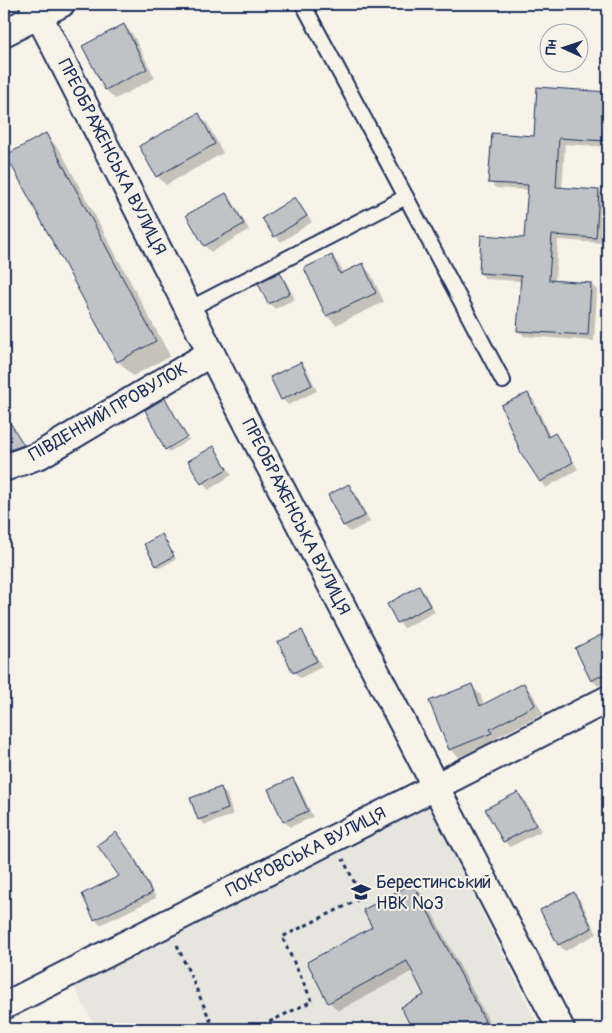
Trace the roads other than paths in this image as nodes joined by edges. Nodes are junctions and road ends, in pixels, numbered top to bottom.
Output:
1 (303, 4) edge
2 (44, 7) edge
3 (4, 33) edge
4 (406, 197) junction
5 (189, 309) junction
6 (211, 353) junction
7 (503, 381) dead end
8 (4, 468) edge
9 (608, 699) edge
10 (434, 786) junction
11 (4, 1006) edge
12 (562, 1029) edge

1 - 4 lane
2 - 3 street
2 - 5 street, ПРЕОБРАЖЕНСЬКА ВУЛИЦЯ
4 - 5 lane
4 - 7 lane
5 - 6 street, ПРЕОБРАЖЕНСЬКА ВУЛИЦЯ
6 - 8 street, ПІВДЕННИЙ ПРОВУЛОК
6 - 10 street, ПРЕОБРАЖЕНСЬКА ВУЛИЦЯ
9 - 10 street, ПОКРОВСЬКА ВУЛИЦЯ
10 - 11 street, ПОКРОВСЬКА ВУЛИЦЯ
10 - 12 street, ПРЕОБРАЖЕНСЬКА ВУЛИЦЯ

